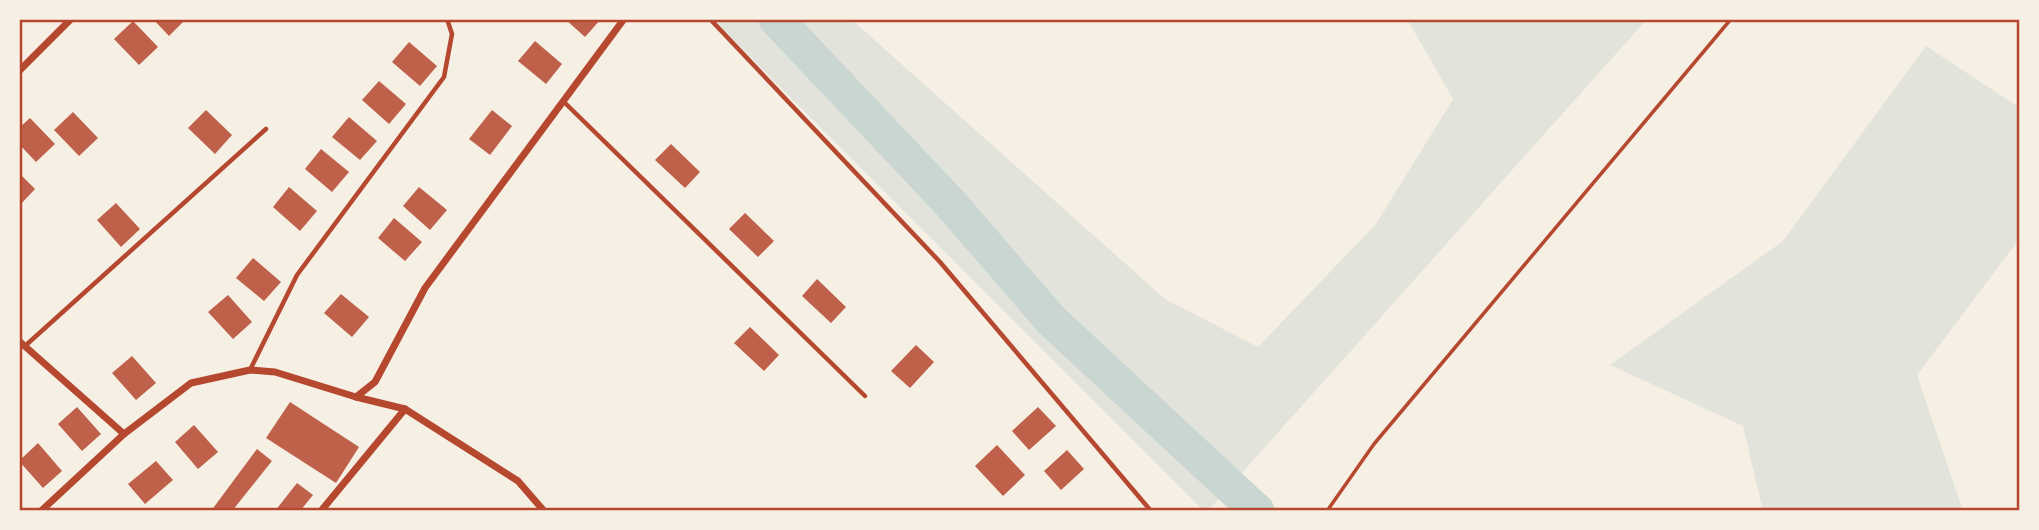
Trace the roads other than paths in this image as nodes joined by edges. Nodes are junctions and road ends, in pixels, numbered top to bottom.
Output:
1 (71, 19) edge
2 (447, 19) edge
3 (624, 19) edge
4 (710, 19) edge
5 (19, 71) edge
6 (564, 102) junction
7 (266, 129) dead end
8 (22, 344) edge
9 (250, 370) junction
10 (865, 396) dead end
11 (356, 397) junction
12 (405, 409) junction
13 (124, 434) junction
14 (41, 511) edge
15 (321, 511) edge
16 (544, 511) edge
17 (1151, 511) edge

1 - 5 street
2 - 9 lane
3 - 6 street
4 - 17 lane
6 - 10 lane
6 - 11 street
7 - 8 lane
8 - 13 street
9 - 11 street
9 - 13 street
11 - 12 street
12 - 15 street
12 - 16 street
13 - 14 street

